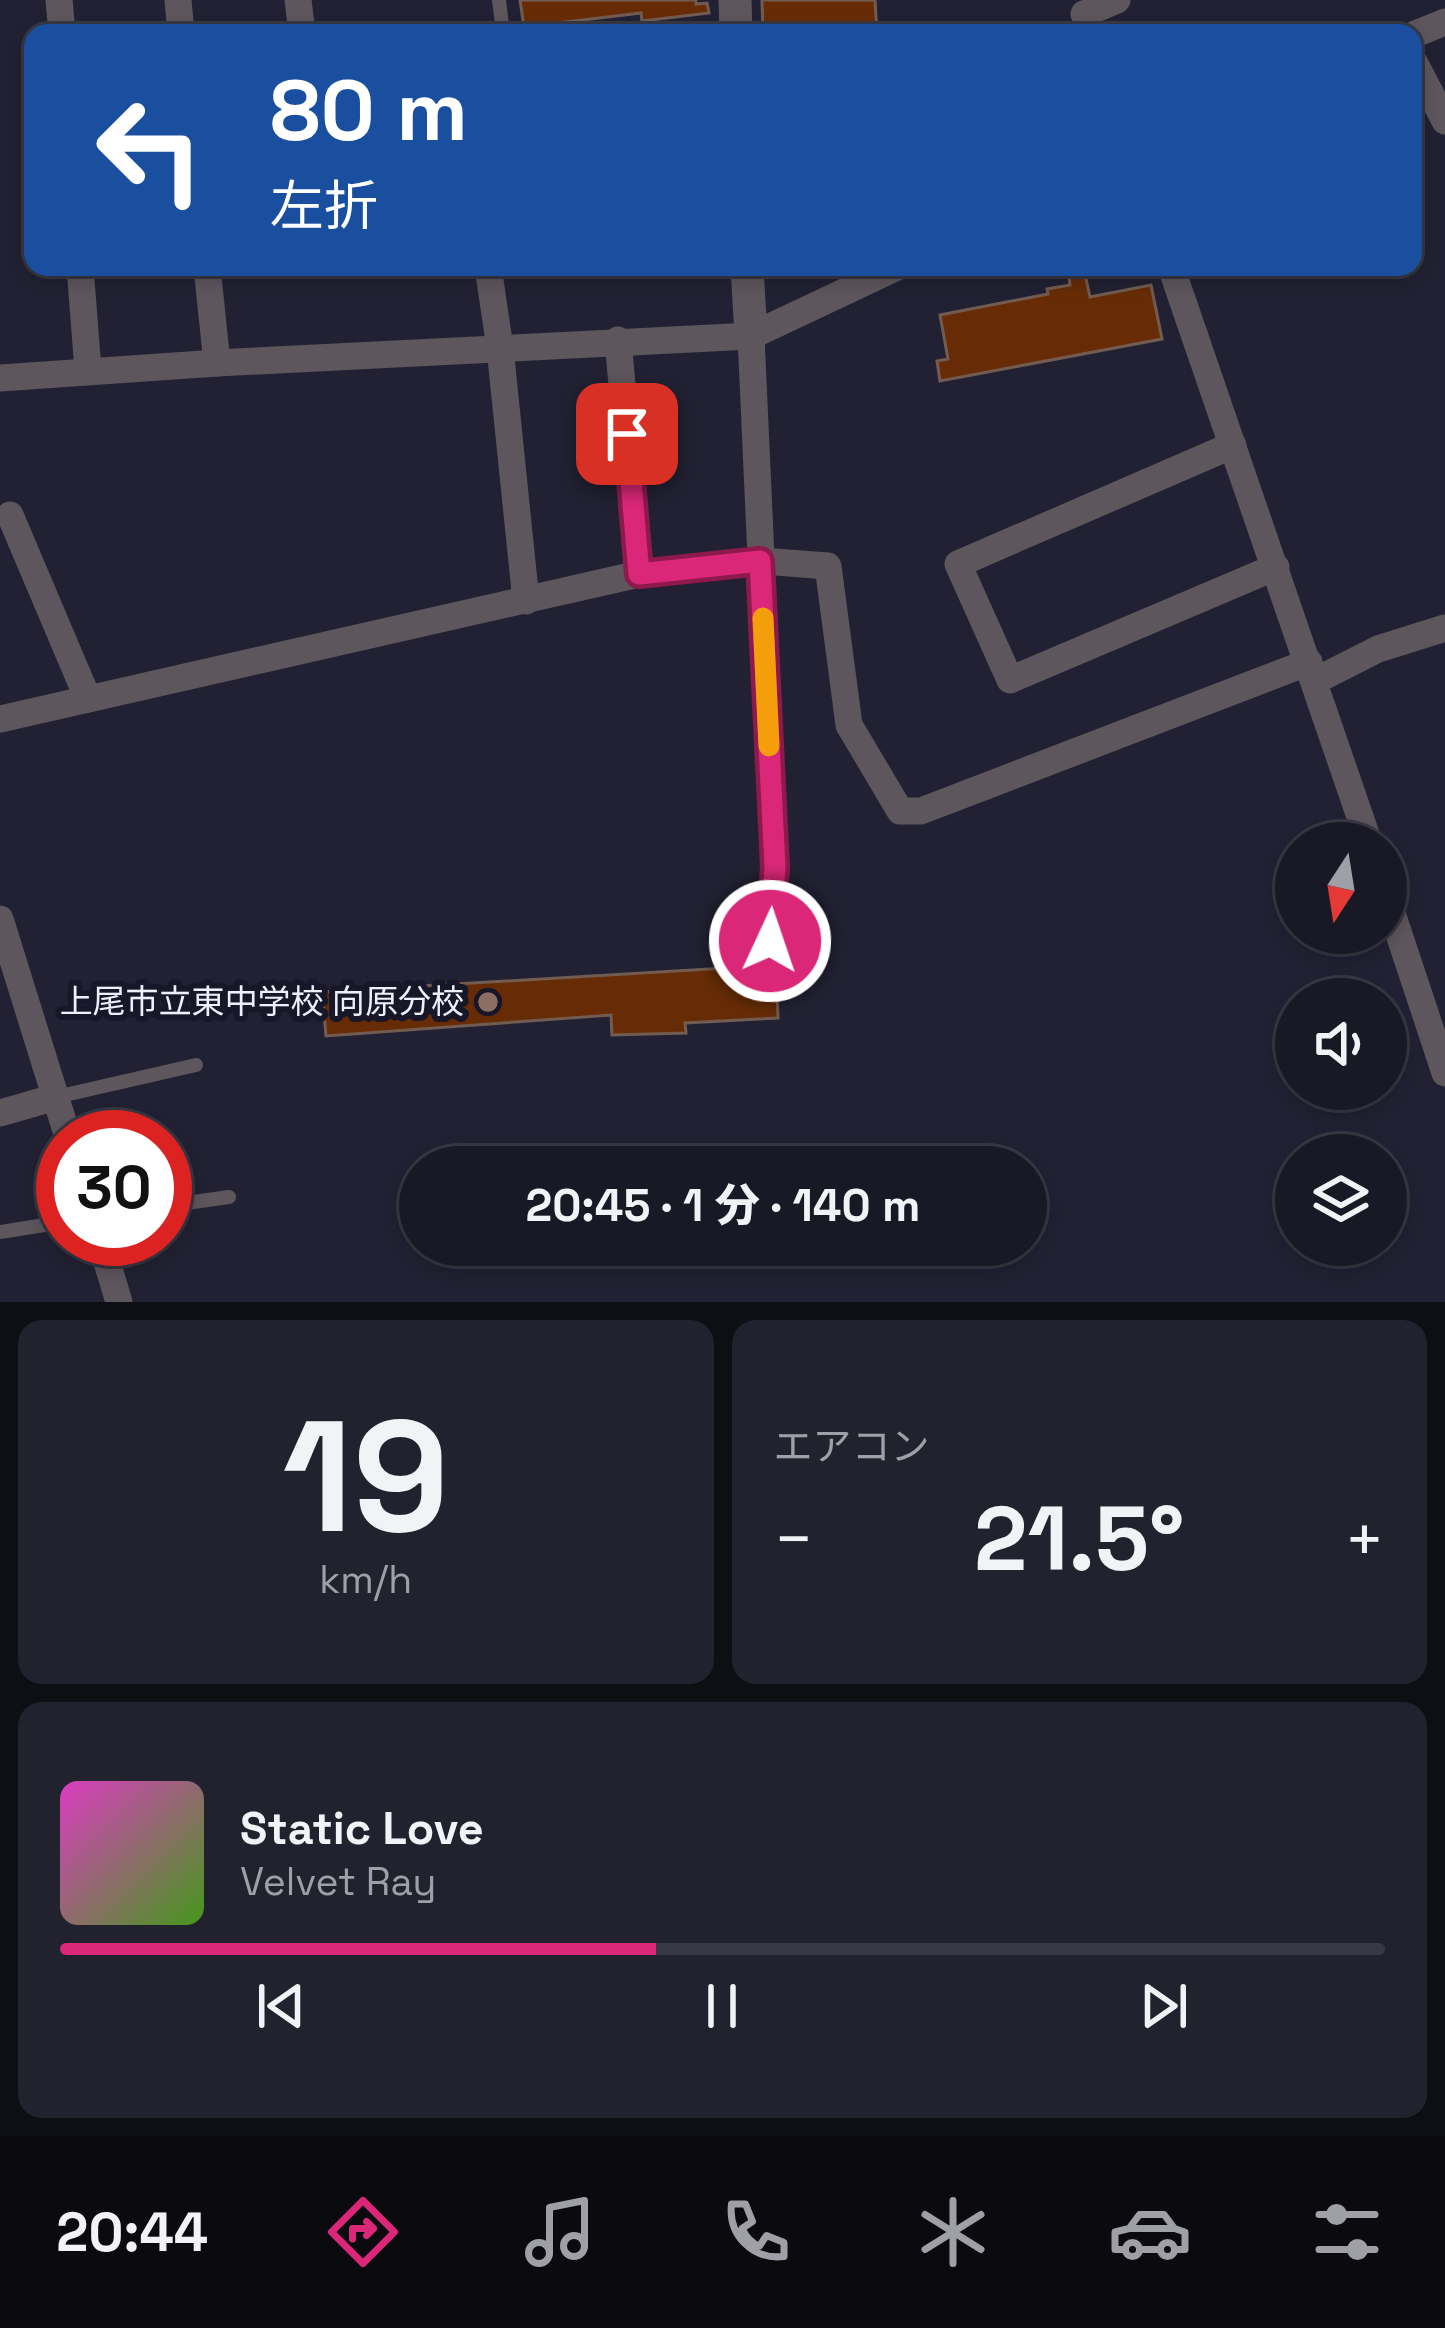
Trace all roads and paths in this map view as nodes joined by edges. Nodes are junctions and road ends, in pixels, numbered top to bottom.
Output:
1 (1117, 0) edge
2 (1085, 16) edge
3 (1422, 77) edge
4 (1445, 121) edge
5 (81, 276) edge
6 (208, 276) edge
7 (489, 276) edge
8 (748, 276) edge
9 (878, 276) edge
10 (1175, 276) edge
11 (751, 336) junction
12 (618, 340) junction
13 (500, 348) junction
14 (217, 363) junction
15 (88, 370) junction
16 (0, 378) edge
17 (1233, 445) junction
18 (10, 515) dead end
19 (760, 561) junction
20 (1276, 567) junction
21 (639, 574) junction
22 (526, 601) junction
23 (1445, 628) edge
24 (1312, 671) junction
25 (88, 699) junction
26 (0, 719) edge
27 (1362, 822) edge
28 (0, 919) edge
29 (770, 941) dead end
30 (1406, 954) edge
31 (196, 1065) dead end
32 (1445, 1072) edge
33 (56, 1097) junction
34 (60, 1110) edge
35 (0, 1113) edge
36 (229, 1197) dead end
37 (192, 1202) edge
38 (36, 1226) edge
39 (0, 1232) edge
40 (108, 1266) edge
41 (119, 1302) edge

1 - 2 street
3 - 4 street
5 - 15 street
6 - 14 street
7 - 13 street
8 - 11 street
9 - 11 street
10 - 17 street
11 - 12 street
11 - 19 street
12 - 13 street
12 - 21 street
13 - 14 street
13 - 22 street
14 - 15 street
15 - 16 street
17 - 20 street
17 - 20 street
18 - 25 street
19 - 21 street
19 - 24 street
19 - 29 street
20 - 24 street
21 - 22 street
22 - 25 street
23 - 24 street
24 - 27 street
25 - 26 street
28 - 33 street
30 - 32 street
31 - 33 lane
33 - 34 street
33 - 35 street
36 - 37 lane
38 - 39 lane
40 - 41 street

